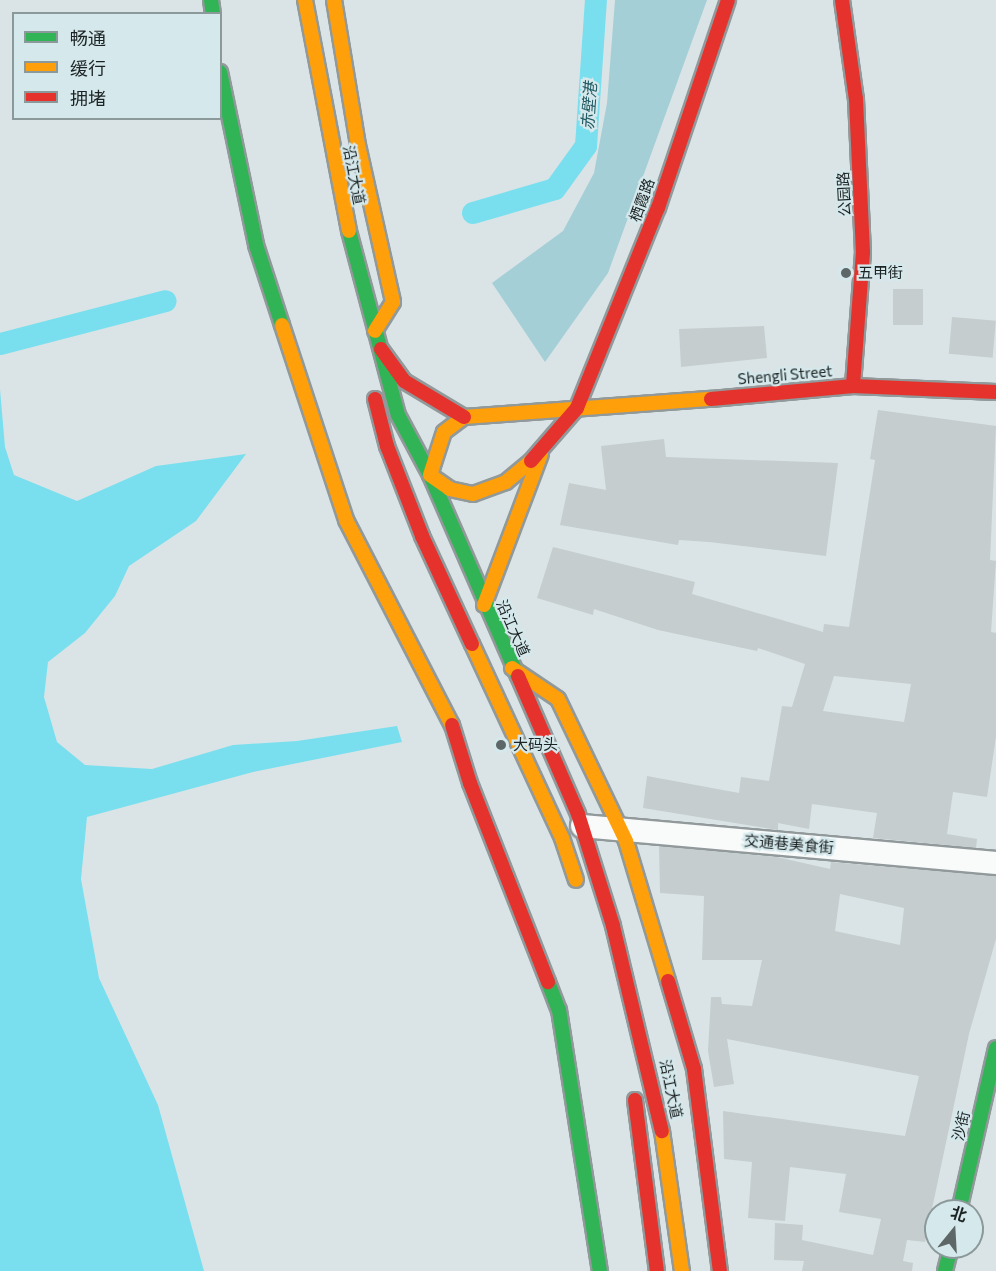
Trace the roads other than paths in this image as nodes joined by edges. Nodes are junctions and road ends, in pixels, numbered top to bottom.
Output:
1 (305, 0) edge
2 (334, 0) edge
3 (728, 0) edge
4 (842, 0) edge
5 (222, 82) edge
6 (375, 331) junction
7 (380, 348) junction
8 (371, 383) dead end
9 (853, 386) junction
10 (996, 392) edge
11 (577, 408) junction
12 (464, 417) junction
13 (387, 446) junction
14 (542, 451) junction
15 (430, 475) junction
16 (484, 605) junction
17 (512, 668) junction
18 (582, 826) junction
19 (620, 830) junction
20 (996, 863) edge
21 (582, 898) dead end
22 (996, 1048) edge
23 (631, 1084) dead end
24 (962, 1199) edge
25 (600, 1271) edge
26 (657, 1271) edge
27 (682, 1271) edge
28 (720, 1271) edge

1 - 6 street, 沿江大道
2 - 6 street
3 - 11 street, 栖霞路
4 - 9 street, 公园路
5 - 25 street
6 - 7 street, 沿江大道
7 - 12 street
7 - 15 street, 沿江大道
8 - 13 street
9 - 10 street, Shengli Street
9 - 11 street, Shengli Street
11 - 12 street, Shengli Street
11 - 14 street, 栖霞路
12 - 15 street
13 - 15 street
13 - 21 street
14 - 15 street
14 - 16 street
15 - 16 street, 沿江大道
16 - 17 street, 沿江大道
17 - 18 street, 沿江大道
17 - 19 street
18 - 19 street, 交通巷美食街
18 - 27 street, 沿江大道
19 - 20 street, 交通巷美食街
19 - 28 street
22 - 24 street, 沙街
23 - 26 street

